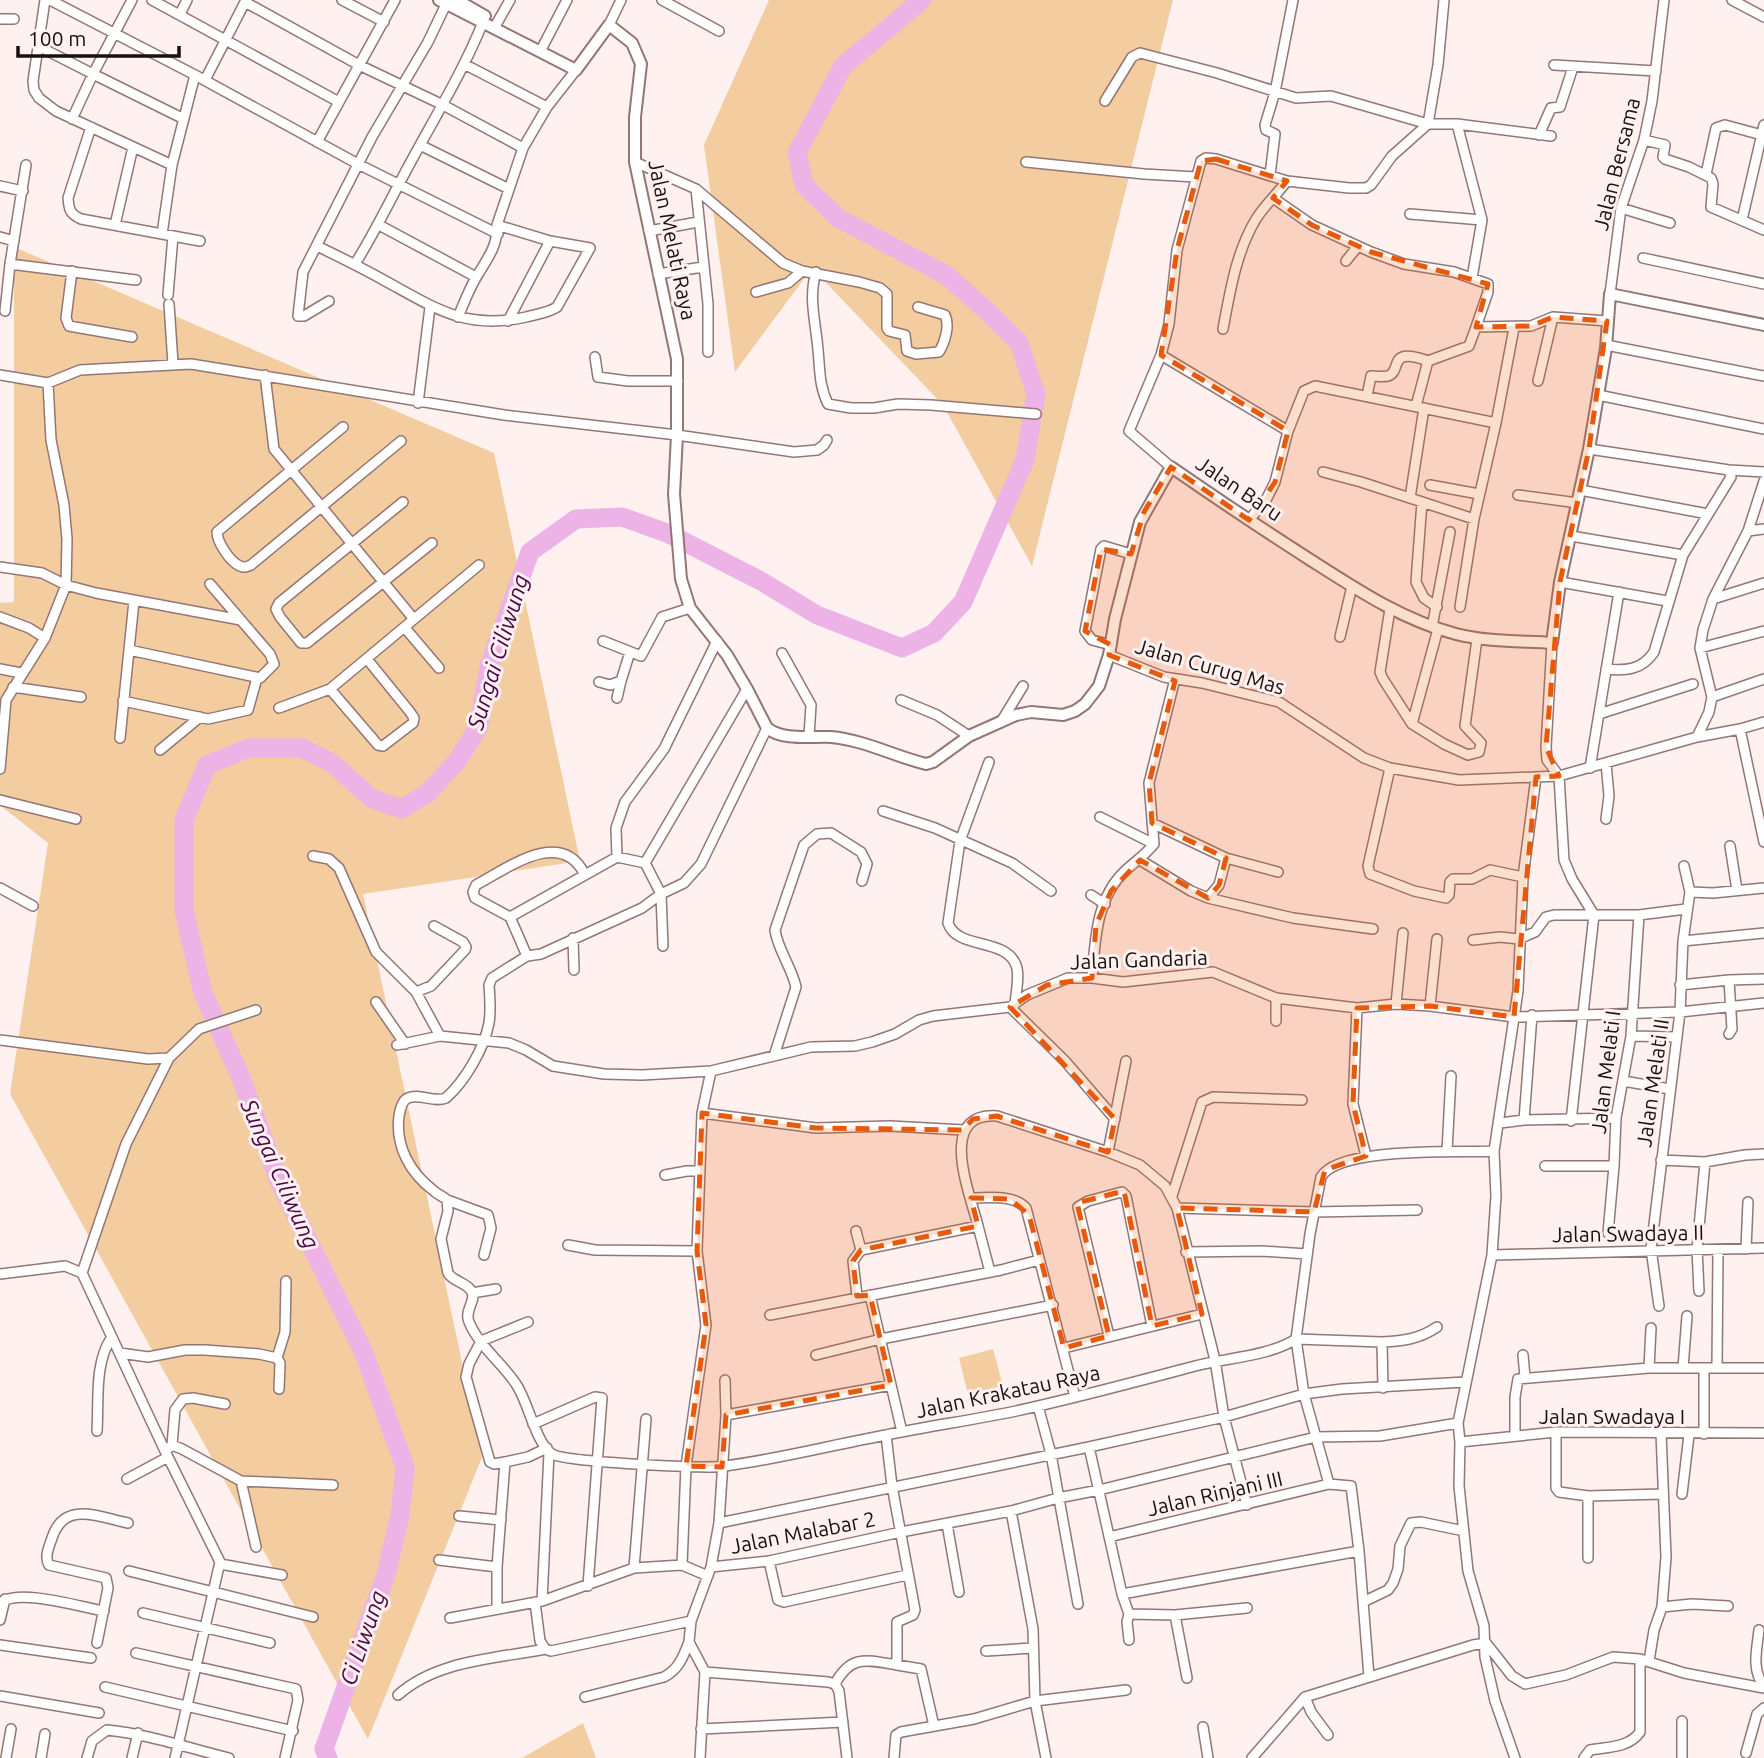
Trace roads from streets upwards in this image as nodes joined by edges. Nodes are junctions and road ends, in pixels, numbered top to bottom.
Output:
1 (45, 0) edge
2 (50, 0) edge
3 (132, 0) edge
4 (152, 0) edge
5 (187, 0) edge
6 (342, 0) edge
7 (395, 0) edge
8 (510, 0) edge
9 (567, 0) edge
10 (621, 0) edge
11 (662, 0) edge
12 (1293, 0) edge
13 (1444, 0) edge
14 (1664, 0) edge
15 (1732, 0) edge
16 (246, 1) edge
17 (452, 2) edge
18 (180, 14) junction
19 (1764, 17) edge
20 (0, 19) edge
21 (14, 19) dead end
22 (384, 22) junction
23 (483, 22) junction
24 (498, 23) junction
25 (609, 25) junction
26 (719, 31) dead end
27 (116, 33) junction
28 (225, 40) junction
29 (38, 46) junction
30 (543, 46) junction
31 (464, 64) junction
32 (359, 65) junction
33 (1554, 65) dead end
34 (578, 67) junction
35 (1573, 67) junction
36 (1656, 71) junction
37 (93, 74) junction
38 (195, 75) junction
39 (205, 80) junction
40 (402, 85) junction
41 (1275, 92) junction
42 (339, 102) junction
43 (1105, 102) dead end
44 (443, 105) junction
45 (547, 107) junction
46 (72, 119) junction
47 (184, 119) junction
48 (1427, 124) junction
49 (1457, 124) junction
50 (91, 127) junction
51 (1763, 130) edge
52 (1539, 135) junction
53 (1551, 136) dead end
54 (1644, 140) junction
55 (317, 142) junction
56 (420, 145) junction
57 (134, 147) junction
58 (523, 148) junction
59 (635, 162) junction
60 (1026, 162) dead end
61 (358, 164) junction
62 (172, 165) junction
63 (26, 166) dead end
64 (1706, 174) junction
65 (1270, 175) junction
66 (1196, 177) junction
67 (1287, 181) junction
68 (399, 183) junction
69 (0, 186) edge
70 (509, 189) junction
71 (696, 189) junction
72 (23, 191) junction
73 (1273, 198) junction
74 (1621, 208) junction
75 (1410, 214) dead end
76 (1482, 220) junction
77 (1742, 220) junction
78 (698, 222) junction
79 (1670, 223) dead end
80 (115, 225) junction
81 (379, 225) junction
82 (498, 230) junction
83 (1764, 230) edge
84 (649, 231) junction
85 (162, 234) junction
86 (173, 236) junction
87 (0, 237) edge
88 (14, 241) junction
89 (201, 241) dead end
90 (550, 241) junction
91 (317, 246) junction
92 (1358, 246) junction
93 (1643, 258) dead end
94 (1346, 261) dead end
95 (10, 264) junction
96 (355, 264) junction
97 (703, 267) junction
98 (72, 271) junction
99 (802, 271) junction
100 (816, 272) junction
101 (658, 274) junction
102 (477, 276) junction
103 (1472, 278) junction
104 (136, 280) dead end
105 (1764, 284) edge
106 (756, 292) dead end
107 (1610, 294) junction
108 (329, 301) dead end
109 (430, 307) junction
110 (918, 307) dead end
111 (5, 311) dead end
112 (458, 317) junction
113 (1553, 317) junction
114 (508, 321) junction
115 (1607, 321) junction
116 (1764, 325) edge
117 (1476, 327) junction
118 (1514, 328) junction
119 (1223, 329) dead end
120 (132, 337) dead end
121 (1606, 345) junction
122 (708, 352) dead end
123 (1161, 355) junction
124 (595, 357) dead end
125 (1428, 361) junction
126 (173, 364) junction
127 (0, 375) edge
128 (265, 375) junction
129 (1764, 376) edge
130 (678, 381) junction
131 (1538, 381) dead end
132 (48, 383) junction
133 (1598, 395) junction
134 (1367, 396) junction
135 (418, 402) junction
136 (1420, 407) junction
137 (1036, 414) dead end
138 (1496, 423) junction
139 (343, 427) dead end
140 (1764, 429) edge
141 (1288, 431) junction
142 (677, 435) junction
143 (827, 440) dead end
144 (401, 441) dead end
145 (1589, 449) junction
146 (1171, 467) junction
147 (1729, 470) junction
148 (291, 472) junction
149 (1323, 472) dead end
150 (1764, 472) edge
151 (1764, 481) edge
152 (1430, 485) dead end
153 (1580, 490) junction
154 (1479, 494) junction
155 (1518, 495) dead end
156 (1410, 498) junction
157 (403, 502) dead end
158 (1422, 502) junction
159 (1578, 503) junction
160 (321, 508) junction
161 (1708, 514) junction
162 (1474, 519) junction
163 (1249, 520) junction
164 (1764, 529) edge
165 (1748, 531) junction
166 (1450, 532) dead end
167 (1571, 536) junction
168 (432, 543) dead end
169 (351, 544) junction
170 (1131, 554) junction
171 (1683, 555) junction
172 (479, 565) dead end
173 (0, 567) edge
174 (382, 582) junction
175 (1560, 582) junction
176 (1764, 583) edge
177 (210, 584) dead end
178 (66, 585) junction
179 (1352, 586) junction
180 (1619, 592) junction
181 (1713, 599) junction
182 (134, 601) junction
183 (1667, 601) junction
184 (1437, 607) junction
185 (1460, 607) dead end
186 (690, 608) junction
187 (1390, 609) junction
188 (0, 617) edge
189 (413, 618) junction
190 (241, 620) junction
191 (405, 628) junction
192 (1435, 628) junction
193 (1764, 631) edge
194 (1340, 637) dead end
195 (45, 638) junction
196 (1477, 639) junction
197 (603, 641) dead end
198 (717, 641) junction
199 (1552, 643) junction
200 (1700, 648) junction
201 (128, 650) junction
202 (1110, 650) junction
203 (630, 652) junction
204 (782, 653) dead end
205 (367, 659) junction
206 (439, 668) dead end
207 (1606, 669) junction
208 (0, 670) edge
209 (21, 673) junction
210 (257, 678) junction
211 (1175, 679) junction
212 (1764, 679) edge
213 (621, 681) junction
214 (599, 682) dead end
215 (1693, 684) dead end
216 (1023, 686) dead end
217 (13, 687) junction
218 (330, 689) junction
219 (747, 689) junction
220 (81, 696) dead end
221 (1712, 697) junction
222 (617, 698) dead end
223 (901, 700) dead end
224 (123, 701) junction
225 (279, 708) dead end
226 (1599, 714) junction
227 (200, 717) junction
228 (1764, 722) edge
229 (1000, 724) junction
230 (1412, 724) junction
231 (767, 728) junction
232 (1740, 729) junction
233 (965, 733) junction
234 (809, 736) junction
235 (1696, 737) junction
236 (120, 738) dead end
237 (160, 750) dead end
238 (989, 762) dead end
239 (1606, 763) junction
240 (1390, 768) junction
241 (1590, 768) junction
242 (0, 769) edge
243 (1559, 776) junction
244 (1536, 777) junction
245 (0, 800) edge
246 (883, 811) dead end
247 (1100, 817) dead end
248 (76, 819) dead end
249 (1606, 819) dead end
250 (1152, 823) junction
251 (960, 841) junction
252 (1764, 842) edge
253 (1154, 844) junction
254 (1730, 846) dead end
255 (313, 856) dead end
256 (617, 857) junction
257 (1226, 858) junction
258 (1140, 860) junction
259 (645, 863) junction
260 (1684, 866) dead end
261 (1278, 872) dead end
262 (584, 873) junction
263 (1523, 877) junction
264 (862, 881) dead end
265 (0, 888) edge
266 (1764, 888) edge
267 (1737, 890) junction
268 (1051, 891) dead end
269 (1690, 892) junction
270 (661, 894) junction
271 (1091, 895) dead end
272 (1208, 898) junction
273 (1105, 904) junction
274 (33, 906) dead end
275 (1686, 909) junction
276 (1594, 915) junction
277 (1639, 915) junction
278 (510, 917) junction
279 (434, 926) dead end
280 (1373, 929) dead end
281 (1403, 933) dead end
282 (1764, 933) edge
283 (573, 938) junction
284 (1437, 939) dead end
285 (1519, 939) junction
286 (1474, 940) dead end
287 (1683, 940) junction
288 (663, 946) dead end
289 (527, 957) junction
290 (573, 970) dead end
291 (1092, 978) junction
292 (1764, 979) edge
293 (1730, 980) junction
294 (1680, 985) junction
295 (416, 992) junction
296 (1276, 998) junction
297 (376, 1002) dead end
298 (1764, 1003) edge
299 (1396, 1004) junction
300 (1012, 1005) junction
301 (1430, 1006) junction
302 (1732, 1007) junction
303 (1357, 1008) junction
304 (256, 1010) dead end
305 (1680, 1012) junction
306 (1583, 1014) junction
307 (1631, 1014) junction
308 (1532, 1015) junction
309 (1514, 1017) junction
310 (1276, 1021) dead end
311 (1729, 1034) dead end
312 (440, 1036) junction
313 (1631, 1036) junction
314 (1677, 1037) junction
315 (0, 1040) edge
316 (484, 1040) junction
317 (774, 1056) junction
318 (169, 1058) junction
319 (1126, 1061) dead end
320 (711, 1071) junction
321 (1451, 1076) dead end
322 (1623, 1081) junction
323 (1670, 1088) junction
324 (1302, 1100) dead end
325 (702, 1113) junction
326 (1616, 1118) junction
327 (1115, 1119) junction
328 (1524, 1120) junction
329 (1570, 1121) junction
330 (1500, 1123) junction
331 (964, 1130) junction
332 (1447, 1151) junction
333 (1494, 1151) junction
334 (1108, 1152) junction
335 (1764, 1154) edge
336 (1366, 1156) junction
337 (1661, 1160) junction
338 (1705, 1162) junction
339 (1545, 1166) dead end
340 (1615, 1166) junction
341 (701, 1171) junction
342 (665, 1175) dead end
343 (1172, 1196) junction
344 (971, 1198) junction
345 (447, 1200) junction
346 (1748, 1202) dead end
347 (1177, 1208) junction
348 (1417, 1210) dead end
349 (1314, 1212) junction
350 (978, 1226) junction
351 (856, 1231) dead end
352 (1608, 1233) dead end
353 (568, 1245) dead end
354 (1764, 1248) edge
355 (1697, 1249) junction
356 (861, 1250) junction
357 (1651, 1250) junction
358 (1718, 1250) junction
359 (1746, 1250) junction
360 (697, 1251) junction
361 (1186, 1252) junction
362 (1307, 1254) junction
363 (485, 1255) dead end
364 (1492, 1255) junction
365 (1039, 1260) junction
366 (990, 1272) junction
367 (82, 1273) junction
368 (0, 1274) edge
369 (286, 1281) dead end
370 (496, 1289) dead end
371 (1699, 1291) dead end
372 (472, 1293) junction
373 (857, 1296) junction
374 (870, 1296) junction
375 (1053, 1304) junction
376 (1659, 1306) dead end
377 (1202, 1314) junction
378 (769, 1315) dead end
379 (1687, 1315) dead end
380 (528, 1322) dead end
381 (1152, 1326) junction
382 (1437, 1327) dead end
383 (1651, 1328) dead end
384 (1109, 1336) junction
385 (112, 1337) junction
386 (881, 1339) junction
387 (1296, 1339) junction
388 (481, 1341) junction
389 (1382, 1342) junction
390 (1064, 1348) junction
391 (120, 1353) junction
392 (816, 1355) dead end
393 (1522, 1356) dead end
394 (277, 1358) junction
395 (1215, 1360) junction
396 (1683, 1367) junction
397 (1649, 1368) junction
398 (1717, 1368) junction
399 (1764, 1368) edge
400 (1704, 1370) junction
401 (1525, 1377) junction
402 (725, 1380) dead end
403 (1465, 1382) junction
404 (891, 1385) junction
405 (1383, 1388) junction
406 (279, 1389) dead end
407 (1304, 1394) junction
408 (1075, 1397) junction
409 (225, 1404) dead end
410 (1038, 1406) junction
411 (726, 1415) junction
412 (1224, 1417) junction
413 (646, 1419) dead end
414 (1458, 1423) junction
415 (533, 1424) junction
416 (97, 1431) dead end
417 (902, 1432) junction
418 (1556, 1432) junction
419 (1661, 1433) junction
420 (1764, 1433) edge
421 (1704, 1434) junction
422 (886, 1435) junction
423 (1689, 1435) junction
424 (1515, 1436) junction
425 (1316, 1437) junction
426 (1460, 1441) junction
427 (1090, 1447) junction
428 (548, 1450) junction
429 (169, 1451) junction
430 (1051, 1454) junction
431 (1236, 1456) junction
432 (596, 1461) junction
433 (505, 1462) junction
434 (642, 1463) junction
435 (686, 1466) junction
436 (723, 1467) junction
437 (127, 1479) dead end
438 (241, 1481) junction
439 (332, 1485) dead end
440 (1329, 1485) junction
441 (892, 1486) junction
442 (1099, 1490) junction
443 (1662, 1494) junction
444 (1682, 1494) dead end
445 (1588, 1496) junction
446 (1058, 1497) junction
447 (1247, 1505) junction
448 (1012, 1511) junction
449 (459, 1516) dead end
450 (500, 1520) junction
451 (128, 1523) dead end
452 (719, 1523) junction
453 (947, 1524) junction
454 (1464, 1531) junction
455 (901, 1532) junction
456 (1109, 1537) junction
457 (256, 1547) dead end
458 (1359, 1551) junction
459 (1588, 1558) dead end
460 (439, 1560) dead end
461 (769, 1561) junction
462 (220, 1564) junction
463 (682, 1565) junction
464 (498, 1567) junction
465 (634, 1568) junction
466 (129, 1571) dead end
467 (709, 1572) junction
468 (282, 1575) dead end
469 (907, 1575) junction
470 (588, 1586) junction
471 (215, 1592) junction
472 (959, 1592) dead end
473 (1122, 1594) junction
474 (2, 1601) edge
475 (539, 1602) junction
476 (1363, 1602) junction
477 (1078, 1604) dead end
478 (1728, 1606) dead end
479 (1662, 1607) junction
480 (1247, 1608) dead end
481 (497, 1609) junction
482 (104, 1611) junction
483 (144, 1613) dead end
484 (1129, 1614) junction
485 (1175, 1615) junction
486 (313, 1617) dead end
487 (450, 1618) dead end
488 (0, 1620) edge
489 (691, 1620) junction
490 (206, 1629) junction
491 (1759, 1630) dead end
492 (1129, 1640) dead end
493 (689, 1642) junction
494 (97, 1643) dead end
495 (270, 1643) dead end
496 (1486, 1643) junction
497 (0, 1645) edge
498 (1033, 1648) junction
499 (545, 1649) junction
500 (986, 1651) dead end
501 (136, 1653) dead end
502 (91, 1658) dead end
503 (1644, 1660) junction
504 (897, 1665) junction
505 (197, 1668) junction
506 (705, 1672) junction
507 (1369, 1677) junction
508 (1187, 1678) dead end
509 (835, 1684) junction
510 (105, 1687) dead end
511 (1764, 1687) edge
512 (1126, 1689) dead end
513 (398, 1695) dead end
514 (0, 1696) edge
515 (585, 1697) dead end
516 (1305, 1697) junction
517 (1035, 1701) junction
518 (187, 1707) junction
519 (1764, 1708) edge
520 (99, 1713) dead end
521 (1682, 1721) dead end
522 (844, 1722) junction
523 (934, 1726) junction
524 (1203, 1727) dead end
525 (11, 1729) dead end
526 (701, 1729) junction
527 (293, 1731) junction
528 (138, 1733) junction
529 (45, 1734) dead end
530 (1328, 1735) dead end
531 (178, 1746) junction
532 (1746, 1753) dead end
533 (6, 1758) edge
534 (41, 1758) edge
535 (87, 1758) edge
536 (132, 1758) edge
537 (175, 1758) edge
538 (229, 1758) edge
539 (285, 1758) edge
540 (700, 1758) edge
541 (847, 1758) edge
542 (894, 1758) edge
543 (1046, 1758) edge
544 (1208, 1758) edge
545 (1252, 1758) edge
546 (1515, 1758) edge
547 (1584, 1758) edge
548 (1682, 1758) edge

1 - 29 street
2 - 27 street
3 - 27 street
4 - 18 street
5 - 18 street
6 - 22 street
7 - 22 street
8 - 24 street
9 - 30 street
10 - 25 street
11 - 26 street
12 - 41 street
13 - 48 street
14 - 36 street, Jalan Bersama
15 - 19 street
16 - 28 street
16 - 32 street
17 - 23 street
17 - 24 street
17 - 40 street
18 - 28 street
20 - 21 street
22 - 32 street
23 - 31 street
23 - 34 street
24 - 30 street
25 - 34 street
25 - 59 street, Jalan Melati Raya
27 - 37 street
27 - 38 street
28 - 39 street
28 - 42 street
29 - 37 street
29 - 46 street
30 - 34 street
31 - 44 street
31 - 45 street
32 - 40 street
32 - 42 street
33 - 35 street
34 - 45 street
35 - 36 street
35 - 52 street
36 - 54 street, Jalan Bersama
37 - 46 street
37 - 47 street
38 - 39 street
38 - 47 street
39 - 55 street
40 - 44 street
40 - 61 street
41 - 43 street
41 - 48 street
41 - 65 street
42 - 55 street
44 - 56 street
44 - 58 street
45 - 58 street
46 - 50 street
47 - 62 street
48 - 49 street
48 - 67 street
49 - 52 street
49 - 76 street
50 - 57 street
50 - 80 street
51 - 64 street
51 - 77 street
52 - 53 street
54 - 64 street
54 - 74 street, Jalan Bersama
55 - 61 street
56 - 68 street
56 - 70 street
57 - 62 street
57 - 80 street
58 - 70 street
59 - 71 street
59 - 84 street, Jalan Melati Raya
60 - 66 street
61 - 68 street
61 - 91 street
62 - 85 street
63 - 72 street
64 - 77 street
65 - 66 street
65 - 67 street
66 - 123 street
67 - 73 street
68 - 81 street
68 - 82 street
69 - 72 street
70 - 82 street
71 - 78 street
71 - 99 street
72 - 88 street
73 - 92 street
73 - 119 street
74 - 79 street
74 - 107 street, Jalan Bersama
75 - 76 street
76 - 103 street
77 - 83 street
78 - 84 street
78 - 97 street
80 - 85 street
81 - 96 street
81 - 102 street
82 - 90 street
82 - 102 street
84 - 101 street, Jalan Melati Raya
85 - 86 street
86 - 89 street
86 - 126 street
87 - 88 street
88 - 95 street
90 - 114 street
90 - 114 street
91 - 96 street
91 - 108 street
92 - 94 street
92 - 103 street
93 - 105 street
95 - 98 street
95 - 111 street
96 - 109 street
97 - 101 street
97 - 122 street
98 - 104 street
98 - 120 street
99 - 100 street
99 - 106 street
100 - 110 street
100 - 137 street
101 - 130 street, Jalan Melati Raya
102 - 112 street
103 - 117 street
107 - 115 street
107 - 116 street
109 - 112 street
109 - 135 street
112 - 114 street
113 - 115 street
113 - 118 street
113 - 131 street
115 - 121 street
117 - 118 street
117 - 125 street
118 - 138 street
121 - 129 street
121 - 133 street
123 - 141 street
123 - 146 street
124 - 130 street
125 - 134 street
125 - 136 street
126 - 128 street
126 - 132 street
127 - 132 street
128 - 135 street
128 - 148 street
130 - 142 street, Jalan Melati Raya
132 - 178 street
133 - 140 street
133 - 145 street
134 - 136 street
134 - 141 street
135 - 142 street
136 - 138 street
136 - 156 street
138 - 154 street
139 - 148 street
141 - 163 street
142 - 143 street
142 - 186 street, Jalan Melati Raya
144 - 160 street
145 - 147 street
145 - 153 street
146 - 163 street, Jalan Baru
146 - 170 street, Jalan Baru
147 - 150 street
147 - 161 street
148 - 160 street
148 - 160 street
149 - 156 street
151 - 165 street
152 - 154 street
153 - 159 street
153 - 161 street
154 - 162 street
155 - 159 street
156 - 158 street
157 - 169 street
158 - 162 street
158 - 184 street
159 - 167 street
160 - 169 street
161 - 171 street
162 - 185 street
163 - 179 street, Jalan Baru
164 - 165 street
165 - 181 street
166 - 184 street
167 - 171 street
167 - 175 street
168 - 174 street
169 - 174 street
169 - 174 street
170 - 202 street, Jalan Baru
170 - 202 street, Jalan Curug Mas
171 - 183 street
172 - 189 street
173 - 178 street
174 - 189 street
175 - 180 street
175 - 199 street
176 - 181 street
177 - 190 street
178 - 182 street
178 - 195 street
179 - 187 street, Jalan Baru
179 - 194 street
180 - 183 street
180 - 207 street
181 - 200 street
182 - 190 street
182 - 201 street
183 - 207 street
184 - 192 street
186 - 198 street
186 - 203 street
187 - 192 street, Jalan Baru
187 - 230 street
188 - 195 street
189 - 191 street
190 - 210 street
191 - 205 street
191 - 206 street
192 - 196 street, Jalan Baru
192 - 230 street
193 - 200 street
195 - 209 street
196 - 199 street, Jalan Baru
196 - 230 street
197 - 203 street
198 - 219 street
198 - 256 street
199 - 243 street
200 - 221 street
201 - 210 street
201 - 224 street
202 - 211 street, Jalan Curug Mas
202 - 229 street, Jalan Baru
203 - 213 street
204 - 234 street
205 - 218 street
205 - 218 street
207 - 226 street
208 - 209 street
209 - 217 street
210 - 227 street
211 - 240 street, Jalan Curug Mas
211 - 250 street
212 - 221 street
213 - 214 street
213 - 222 street
215 - 226 street
216 - 229 street
217 - 220 street
217 - 242 street
218 - 225 street
219 - 231 street
219 - 259 street
221 - 235 street
223 - 233 street
224 - 227 street
224 - 236 street
226 - 241 street
227 - 237 street
228 - 232 street, Jalan Curug Mas
229 - 233 street, Jalan Baru
231 - 234 street, Jalan Baru
231 - 270 street
232 - 235 street, Jalan Curug Mas
232 - 252 street
233 - 234 street, Jalan Baru
235 - 239 street, Jalan Curug Mas
238 - 251 street
239 - 241 street, Jalan Curug Mas
239 - 249 street
240 - 244 street, Jalan Curug Mas
240 - 263 street
241 - 243 street, Jalan Curug Mas
243 - 244 street, Jalan Curug Mas
243 - 276 street
244 - 263 street
245 - 248 street
246 - 251 street
247 - 253 street
250 - 253 street
250 - 257 street
251 - 268 street
251 - 300 street
253 - 258 street
254 - 267 street
255 - 295 street
256 - 259 street
256 - 262 street
257 - 261 street
257 - 272 street
258 - 272 street
258 - 273 street
259 - 270 street
260 - 269 street, Jalan Melati II
262 - 278 street
262 - 278 street
263 - 285 street
264 - 317 street
265 - 274 street
266 - 267 street
267 - 269 street
269 - 275 street, Jalan Melati II
270 - 283 street
270 - 288 street
271 - 273 street
272 - 280 street
273 - 291 street
275 - 277 street
275 - 287 street, Jalan Melati II
276 - 277 street
276 - 285 street
276 - 306 street
277 - 307 street, Jalan Melati I
278 - 289 street
279 - 295 street
281 - 299 street
282 - 287 street
283 - 289 street
283 - 290 street
284 - 301 street
285 - 286 street
285 - 309 street
287 - 294 street, Jalan Melati II
289 - 316 street
291 - 296 street, Jalan Gandaria
291 - 300 street, Jalan Gandaria
292 - 293 street
293 - 294 street
293 - 302 street
294 - 305 street, Jalan Melati II
295 - 312 street
296 - 303 street, Jalan Gandaria
296 - 310 street
297 - 312 street, Jalan Gandaria
298 - 302 street, Jalan Gandaria
299 - 301 street, Jalan Gandaria
299 - 303 street, Jalan Gandaria
300 - 317 street, Jalan Gandaria
300 - 327 street
301 - 309 street, Jalan Gandaria
302 - 305 street, Jalan Gandaria
302 - 311 street
303 - 336 street
304 - 318 street
305 - 307 street, Jalan Gandaria
305 - 314 street, Jalan Melati II
306 - 307 street, Jalan Gandaria
306 - 308 street, Jalan Gandaria
306 - 329 street
307 - 313 street, Jalan Melati I
308 - 309 street, Jalan Gandaria
308 - 328 street
309 - 330 street
312 - 316 street, Jalan Gandaria
313 - 314 street
313 - 322 street, Jalan Melati I
314 - 323 street, Jalan Melati II
315 - 318 street
316 - 320 street, Jalan Gandaria
316 - 345 street
317 - 320 street, Jalan Gandaria
318 - 367 street
319 - 327 street
320 - 325 street
321 - 332 street
322 - 323 street
322 - 326 street, Jalan Melati I
323 - 337 street, Jalan Melati II
324 - 343 street
325 - 331 street
325 - 341 street
326 - 329 street
326 - 340 street, Jalan Melati I
327 - 334 street
328 - 329 street
328 - 330 street
330 - 333 street
331 - 334 street
331 - 344 street
332 - 333 street
332 - 336 street
333 - 364 street
334 - 343 street
335 - 338 street
336 - 349 street
337 - 338 street
337 - 357 street, Jalan Melati II
338 - 355 street
339 - 340 street
340 - 352 street, Jalan Melati I
341 - 342 street
341 - 360 street
343 - 347 street
344 - 350 street
344 - 365 street
345 - 363 street
345 - 372 street
346 - 359 street
347 - 349 street
347 - 361 street
348 - 349 street
349 - 362 street
350 - 356 street
350 - 366 street
351 - 356 street
353 - 360 street
354 - 359 street, Jalan Swadaya II
355 - 357 street, Jalan Swadaya II
355 - 358 street, Jalan Swadaya II
355 - 371 street
356 - 373 street
357 - 364 street, Jalan Swadaya II
357 - 376 street, Jalan Melati II
358 - 359 street, Jalan Swadaya II
358 - 398 street
360 - 435 street
361 - 362 street
361 - 377 street
362 - 387 street
364 - 403 street
365 - 366 street
365 - 375 street
366 - 374 street
367 - 368 street
367 - 385 street
369 - 394 street
370 - 372 street
372 - 388 street
373 - 374 street
373 - 378 street
374 - 386 street
375 - 386 street
375 - 390 street
377 - 381 street
377 - 395 street
379 - 396 street
380 - 388 street
381 - 384 street
381 - 384 street
382 - 389 street
383 - 397 street
384 - 390 street
385 - 391 street
385 - 416 street
386 - 392 street
386 - 404 street
387 - 389 street
387 - 395 street, Jalan Krakatau Raya
387 - 407 street
388 - 415 street
388 - 433 street
389 - 405 street
390 - 408 street
391 - 394 street
391 - 429 street
393 - 401 street
394 - 406 street
395 - 408 street, Jalan Krakatau Raya
395 - 412 street
396 - 397 street
396 - 400 street
397 - 401 street
398 - 399 street
398 - 400 street
400 - 421 street
401 - 424 street
402 - 411 street
403 - 405 street
403 - 414 street
404 - 411 street
404 - 417 street
405 - 407 street
407 - 412 street
407 - 425 street
408 - 410 street, Jalan Krakatau Raya
409 - 429 street
410 - 417 street, Jalan Krakatau Raya
410 - 430 street
411 - 436 street
412 - 427 street
412 - 431 street
413 - 434 street
414 - 425 street, Jalan Malabar 2
414 - 426 street
415 - 428 street
415 - 432 street
417 - 422 street, Jalan Krakatau Raya
418 - 419 street, Jalan Swadaya I
418 - 424 street, Jalan Swadaya I
418 - 445 street
419 - 423 street, Jalan Swadaya I
419 - 443 street
420 - 421 street, Jalan Swadaya I
421 - 423 street, Jalan Swadaya I
422 - 436 street, Jalan Krakatau Raya
422 - 441 street
423 - 444 street
424 - 426 street, Jalan Swadaya I
425 - 431 street, Jalan Malabar 2
425 - 440 street
426 - 454 street
427 - 430 street
427 - 442 street
428 - 432 street, Jalan Krakatau Raya
428 - 433 street
428 - 475 street
429 - 437 street
429 - 438 street
429 - 462 street
430 - 441 street
430 - 446 street
431 - 442 street, Jalan Malabar 2
431 - 447 street
432 - 434 street, Jalan Krakatau Raya
432 - 470 street
433 - 450 street
434 - 435 street, Jalan Krakatau Raya
434 - 465 street
435 - 436 street, Jalan Krakatau Raya
435 - 463 street
436 - 452 street
438 - 439 street
438 - 457 street
440 - 447 street, Jalan Rinjani III
440 - 458 street
441 - 452 street
441 - 455 street
442 - 446 street, Jalan Malabar 2
442 - 456 street
443 - 445 street
443 - 479 street
445 - 459 street
446 - 448 street, Jalan Malabar 2
446 - 477 street
447 - 456 street, Jalan Rinjani III
448 - 453 street, Jalan Malabar 2
448 - 498 street
449 - 450 street
450 - 464 street
451 - 482 street
452 - 467 street
453 - 455 street, Jalan Malabar 2
453 - 472 street
454 - 476 street
454 - 496 street
455 - 461 street, Jalan Malabar 2
455 - 469 street
456 - 473 street
458 - 473 street
458 - 476 street
460 - 464 street
461 - 467 street, Jalan Malabar 2
461 - 469 street
462 - 468 street
462 - 471 street
463 - 465 street
463 - 467 street
464 - 481 street
465 - 470 street
466 - 471 street
467 - 489 street
469 - 504 street
470 - 475 street
471 - 486 street
471 - 490 street
473 - 484 street
474 - 482 street
474 - 488 street
475 - 481 street
475 - 499 street
476 - 507 street
478 - 479 street
479 - 503 street
480 - 485 street
481 - 487 street
482 - 494 street
483 - 490 street
484 - 485 street
484 - 492 street
485 - 508 street
489 - 493 street
489 - 499 street
490 - 495 street
490 - 505 street
491 - 511 street
493 - 506 street
493 - 515 street
496 - 503 street
496 - 507 street
496 - 546 street
497 - 502 street
498 - 500 street
498 - 517 street
499 - 513 street
501 - 505 street
503 - 511 street
503 - 547 street
504 - 509 street
504 - 523 street
505 - 518 street
505 - 527 street
506 - 509 street
506 - 526 street
507 - 516 street
509 - 522 street
510 - 518 street
512 - 517 street
514 - 520 street
516 - 530 street
516 - 545 street
517 - 523 street
517 - 543 street
518 - 527 street
518 - 531 street
519 - 532 street
521 - 548 street
522 - 526 street
522 - 541 street
523 - 542 street
524 - 544 street
525 - 533 street
526 - 540 street
527 - 539 street
528 - 531 street
528 - 535 street
528 - 536 street
529 - 534 street
531 - 537 street
531 - 538 street

